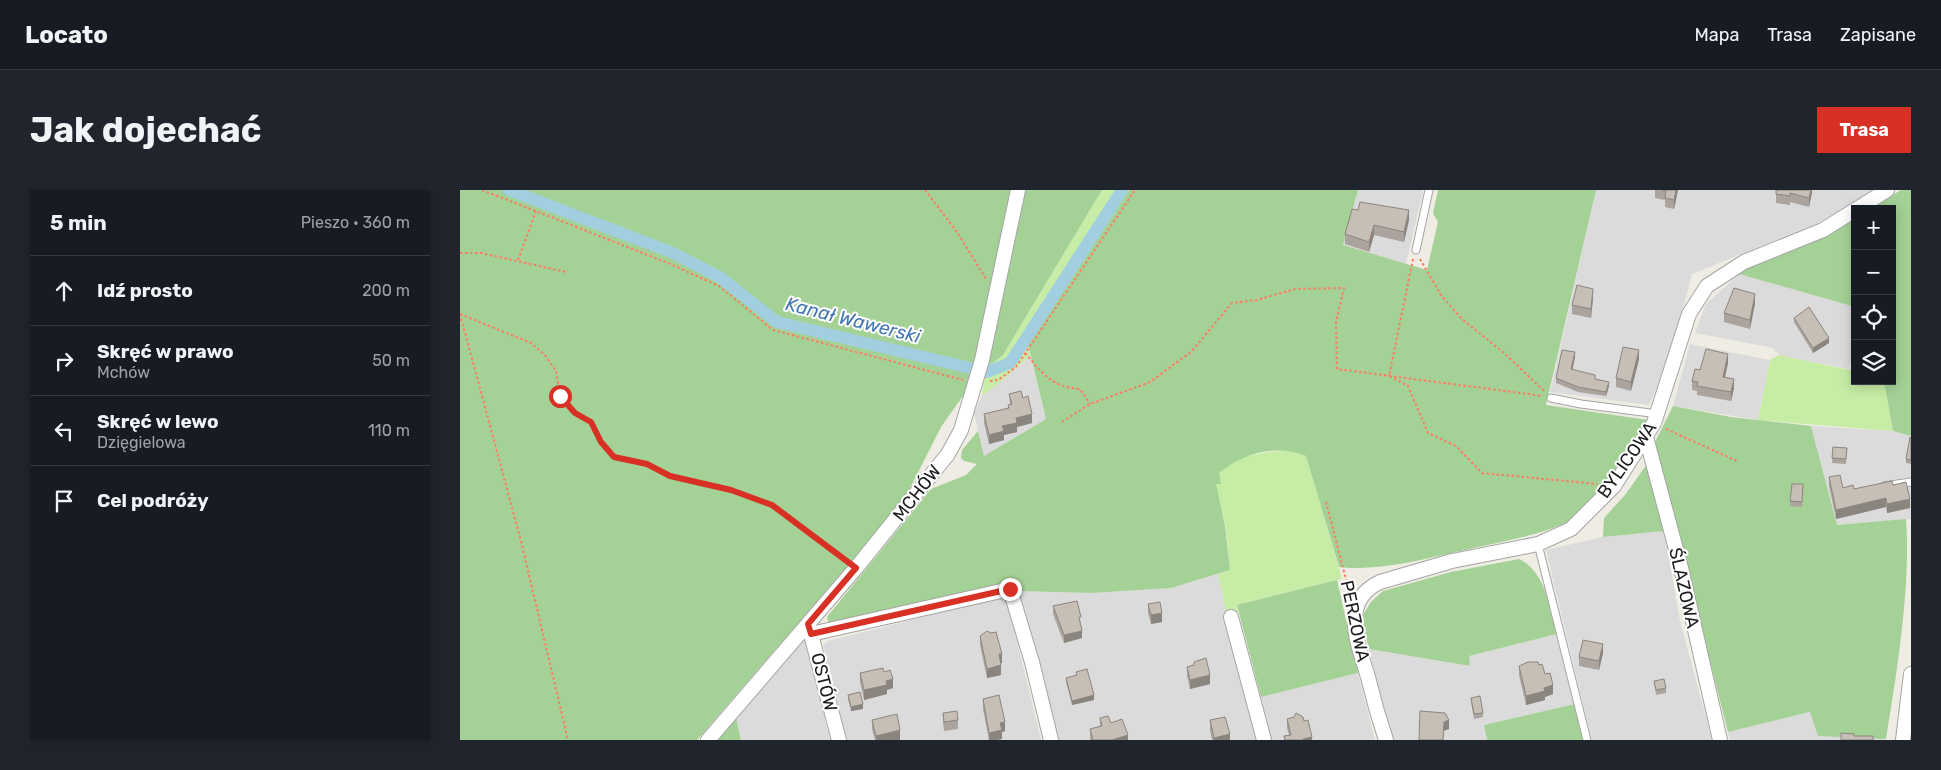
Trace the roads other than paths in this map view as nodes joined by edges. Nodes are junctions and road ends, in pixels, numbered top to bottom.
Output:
1 (1018, 190) edge
2 (1429, 190) edge
3 (1887, 190) edge
4 (1863, 205) edge
5 (1851, 212) edge
6 (1416, 250) road end
7 (1552, 398) road end
8 (1656, 418) junction
9 (1646, 437) junction
10 (1911, 482) edge
11 (1878, 487) edge
12 (1538, 544) junction
13 (1355, 614) joint
14 (1231, 617) dead end
15 (809, 629) junction
16 (1911, 674) edge
17 (708, 740) edge
18 (839, 740) edge
19 (1051, 740) edge
20 (1264, 740) edge
21 (1386, 740) edge
22 (1588, 740) edge
23 (1720, 740) edge
24 (1903, 740) edge

1 - 15 street, MCHÓW
2 - 6 lane
3 - 4 street, BYLICOWA
5 - 8 street, BYLICOWA
7 - 8 lane
8 - 9 street, BYLICOWA
9 - 12 street, BYLICOWA
9 - 23 street, ŚLAZOWA
10 - 11 lane
12 - 13 street, BYLICOWA
12 - 22 lane
13 - 21 street, PERZOWA
14 - 20 street
15 - 17 street, MCHÓW
15 - 18 street, OSTÓW
15 - 19 street
16 - 24 street

